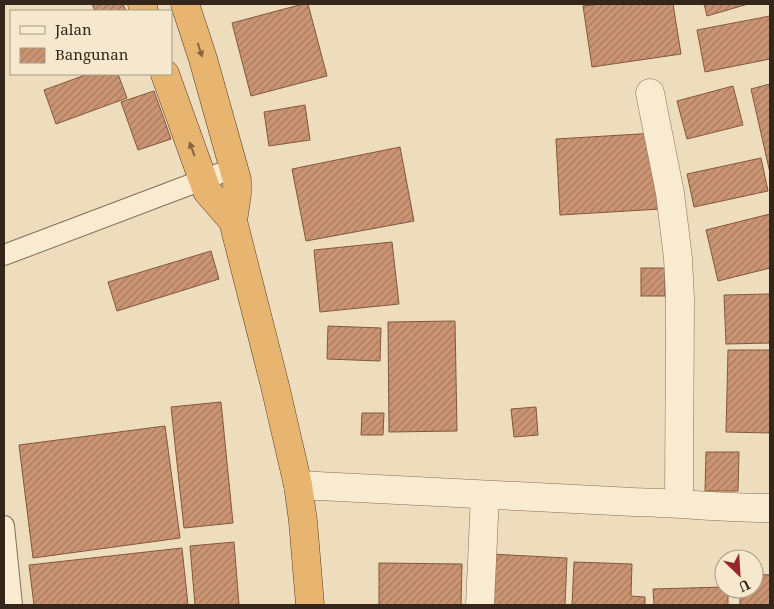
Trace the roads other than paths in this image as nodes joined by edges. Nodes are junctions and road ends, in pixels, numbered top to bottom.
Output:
1 (185, 4) edge
2 (165, 75) edge
3 (650, 94) dead end
4 (234, 168) junction
5 (203, 181) junction
6 (232, 220) junction
7 (4, 255) edge
8 (298, 485) junction
9 (485, 495) junction
10 (679, 503) junction
11 (770, 508) edge
12 (4, 526) edge
13 (12, 605) edge
14 (310, 605) edge
15 (480, 605) edge

1 -> 4 highway
5 -> 2 highway
3 - 10 street
4 - 5 lane
4 - 6 highway
5 - 6 highway
5 - 7 lane
6 - 8 highway
8 - 9 street
8 - 14 highway
9 - 10 street
9 - 15 street
10 - 11 street
12 - 13 lane

